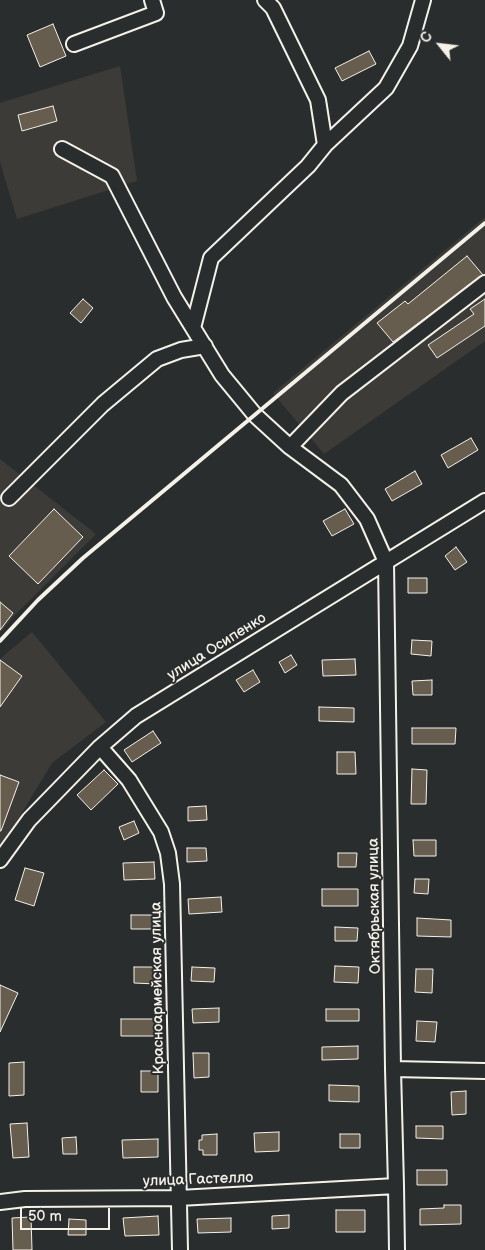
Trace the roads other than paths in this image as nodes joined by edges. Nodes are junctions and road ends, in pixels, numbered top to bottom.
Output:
1 (152, 0) edge
2 (265, 0) edge
3 (423, 0) edge
4 (74, 44) dead end
5 (325, 145) junction
6 (62, 149) dead end
7 (485, 283) edge
8 (192, 328) junction
9 (206, 346) junction
10 (290, 447) junction
11 (9, 498) dead end
12 (485, 501) edge
13 (386, 562) junction
14 (100, 747) junction
15 (0, 860) edge
16 (393, 1069) junction
17 (485, 1071) edge
18 (396, 1186) junction
19 (179, 1198) junction
20 (0, 1202) edge
21 (180, 1250) edge
22 (397, 1250) edge

1 - 4 street
2 - 5 street
3 - 5 street
5 - 8 street
6 - 8 street
7 - 10 street
8 - 9 street
9 - 10 street
9 - 11 street
10 - 13 street
12 - 13 street, улица Осипенко
13 - 14 street, улица Осипенко
13 - 16 street, Октябрьская улица
14 - 15 street, улица Осипенко
14 - 19 street, Красноармейская улица
16 - 17 street
16 - 18 street, Октябрьская улица
18 - 19 street, улица Гастелло
18 - 22 street, Октябрьская улица
19 - 20 street, улица Гастелло
19 - 21 street, Красноармейская улица

